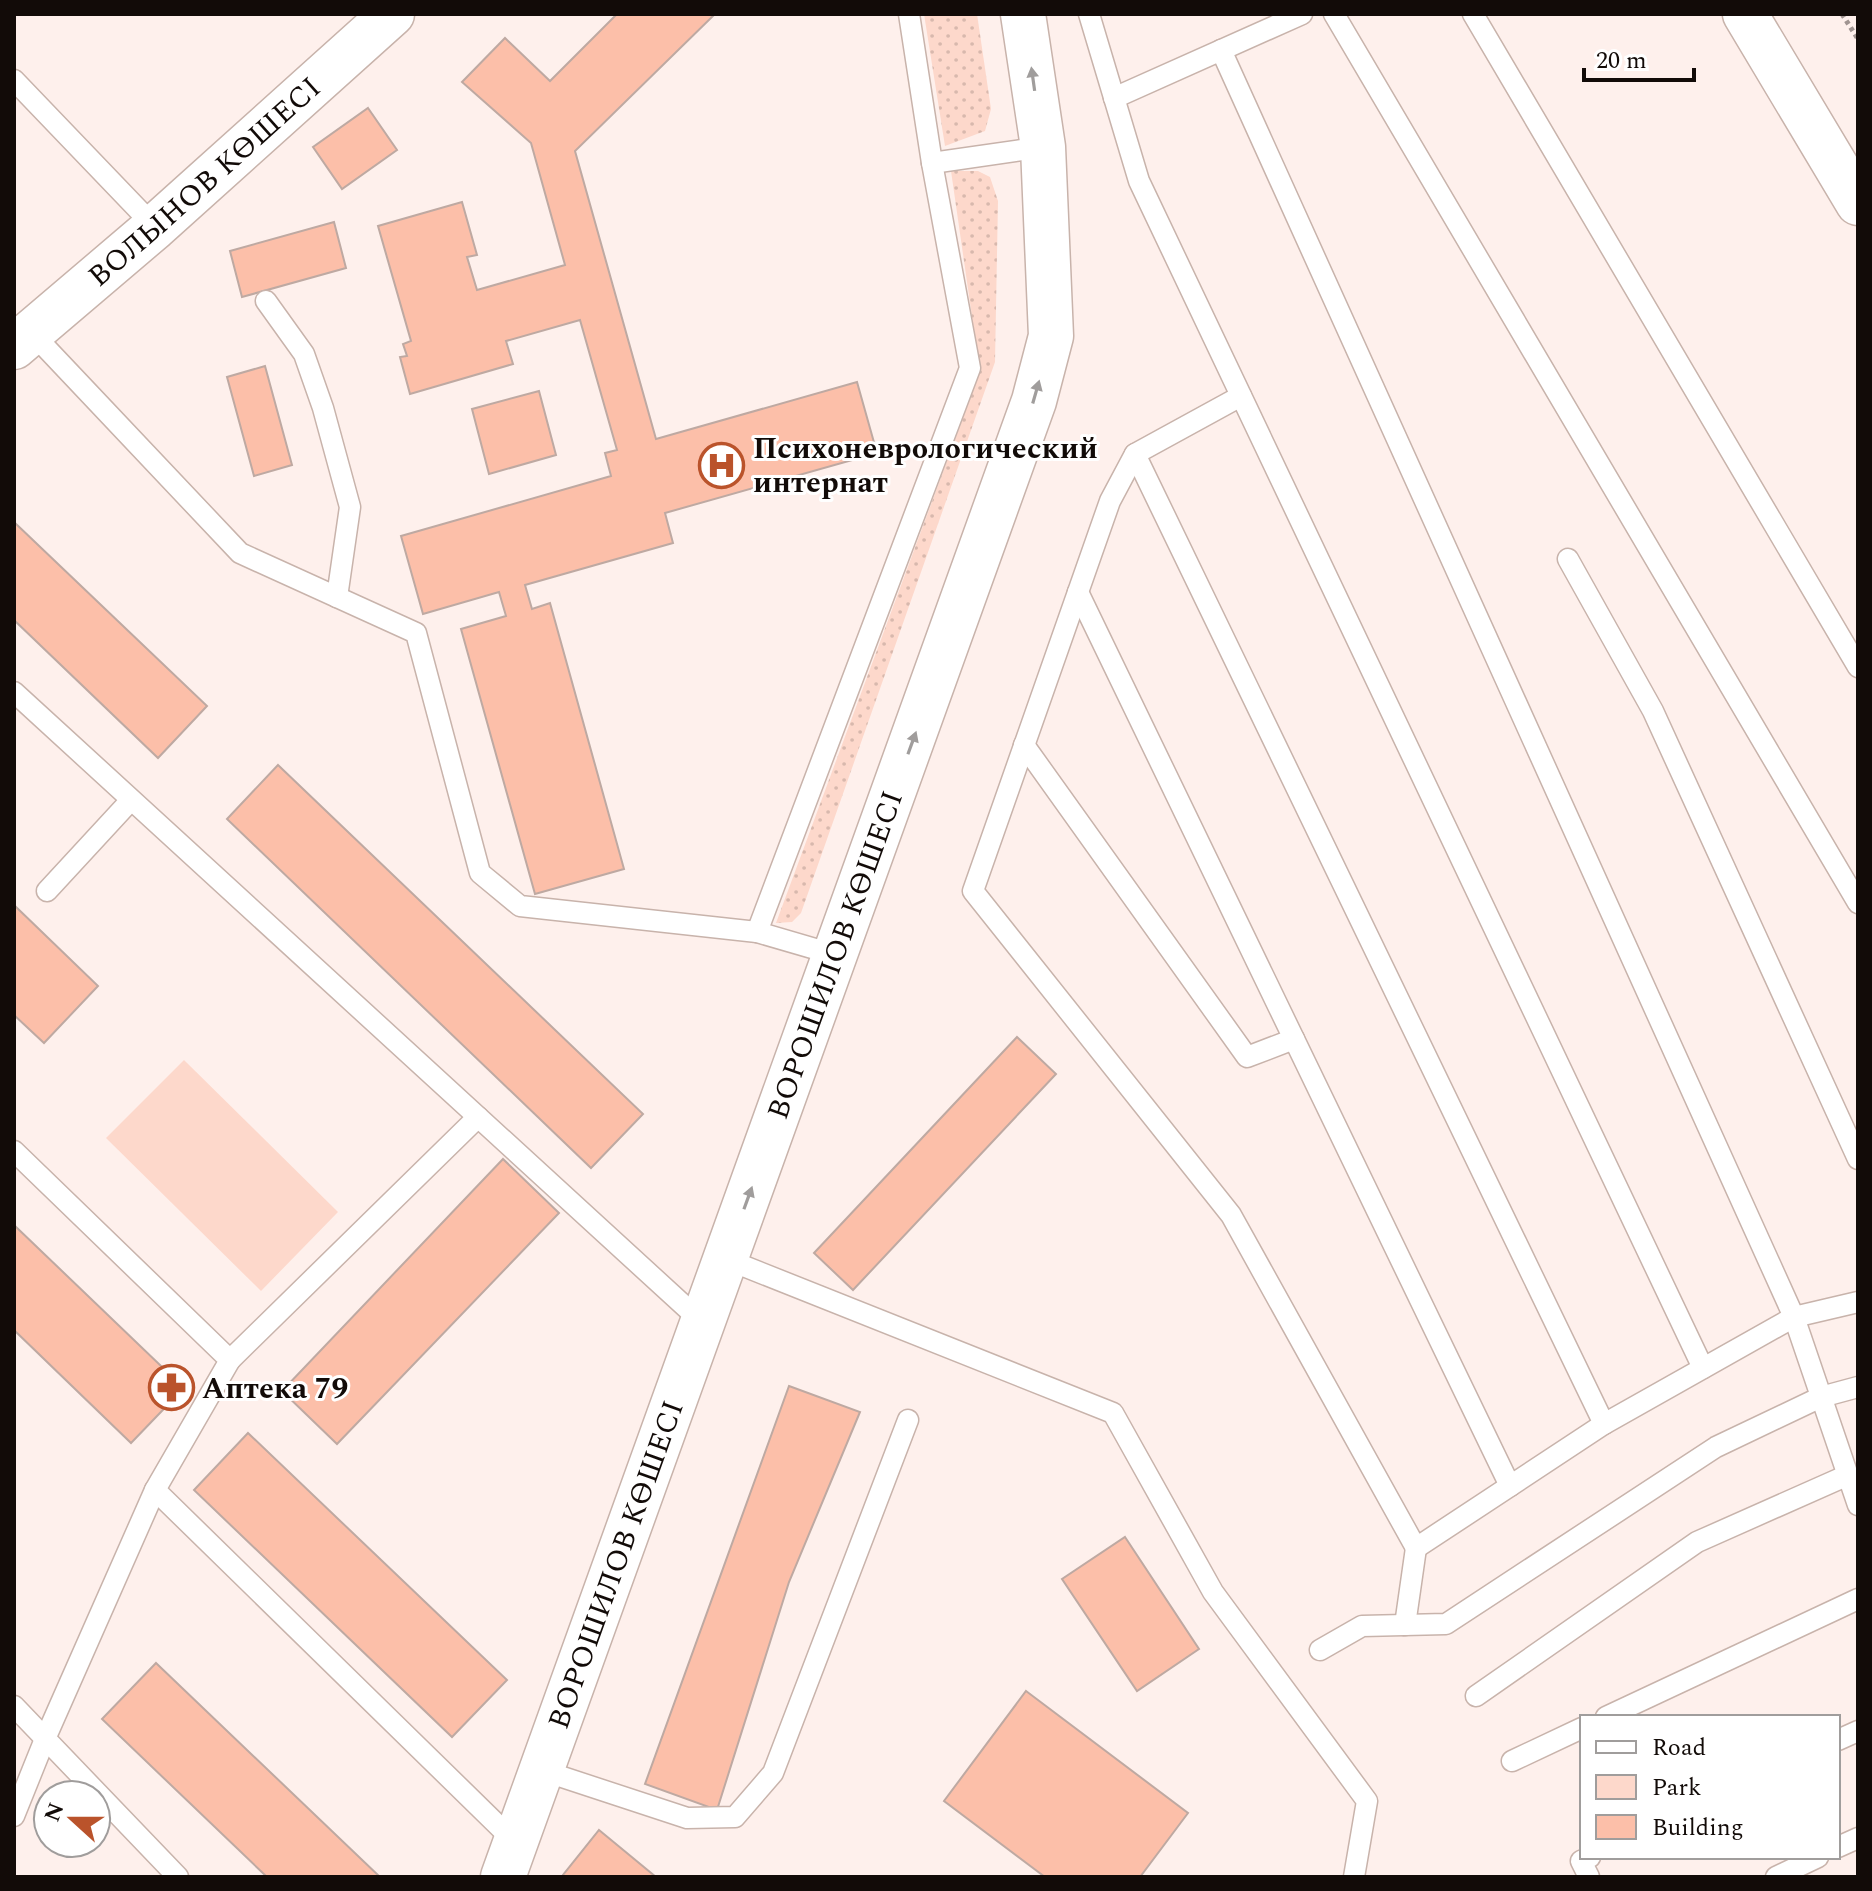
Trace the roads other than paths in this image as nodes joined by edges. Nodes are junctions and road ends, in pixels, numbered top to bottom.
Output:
1 (392, 14) edge
2 (909, 14) edge
3 (1023, 14) edge
4 (1089, 14) edge
5 (1302, 14) edge
6 (1334, 14) edge
7 (1473, 14) edge
8 (1745, 14) edge
9 (1221, 50) junction
10 (14, 80) edge
11 (1114, 98) junction
12 (1043, 147) junction
13 (932, 163) junction
14 (1858, 203) edge
15 (155, 227) junction
16 (266, 301) dead end
17 (22, 340) edge
18 (1241, 396) junction
19 (1135, 454) junction
20 (1568, 559) dead end
21 (1078, 592) junction
22 (337, 597) junction
23 (1858, 667) edge
24 (14, 692) edge
25 (1024, 745) junction
26 (131, 800) junction
27 (47, 891) dead end
28 (1858, 903) edge
29 (757, 932) junction
30 (836, 955) junction
31 (1294, 1039) junction
32 (478, 1117) junction
33 (14, 1151) edge
34 (1858, 1159) edge
35 (726, 1259) junction
36 (1858, 1302) edge
37 (1794, 1317) junction
38 (703, 1323) junction
39 (230, 1360) junction
40 (1703, 1368) junction
41 (1858, 1387) edge
42 (1821, 1397) junction
43 (908, 1420) dead end
44 (1604, 1424) junction
45 (1848, 1475) junction
46 (1510, 1486) junction
47 (155, 1490) junction
48 (1858, 1505) edge
49 (1416, 1548) junction
50 (1858, 1599) edge
51 (1405, 1625) junction
52 (1320, 1650) dead end
53 (1476, 1696) dead end
54 (14, 1706) edge
55 (1610, 1715) edge
56 (1580, 1729) edge
57 (45, 1739) junction
58 (1512, 1761) dead end
59 (541, 1770) junction
60 (14, 1816) edge
61 (1586, 1859) edge
62 (1814, 1859) edge
63 (512, 1865) edge
64 (178, 1877) edge
65 (1354, 1877) edge
66 (1589, 1877) edge
67 (1776, 1877) edge

1 - 15 street, ВОЛЫНОВ КӨШЕСІ
2 - 13 lane
12 -> 3 street, ВОРОШИЛОВ КӨШЕСІ
4 - 11 lane
5 - 9 lane
6 - 28 lane
7 - 23 lane
8 - 14 street
9 - 11 lane
9 - 37 lane
10 - 15 lane
11 - 18 lane
12 - 13 lane
30 -> 12 street, ВОРОШИЛОВ КӨШЕСІ
13 - 29 lane
15 - 17 street, ВОЛЫНОВ КӨШЕСІ
16 - 22 lane
17 - 22 lane
18 - 19 lane
18 - 40 lane
19 - 21 lane
19 - 44 lane
20 - 34 lane
21 - 25 lane
21 - 31 lane
22 - 29 lane
24 - 26 lane
25 - 31 lane
25 - 49 lane
26 - 27 lane
26 - 32 lane
29 - 30 lane
35 -> 30 street, ВОРОШИЛОВ КӨШЕСІ
31 - 46 lane
32 - 38 lane
32 - 39 lane
33 - 39 lane
35 - 38 street, ВОРОШИЛОВ КӨШЕСІ
35 - 65 lane
36 - 37 lane
37 - 40 lane
37 - 42 lane
38 - 59 street, ВОРОШИЛОВ КӨШЕСІ
39 - 47 lane
40 - 44 lane
41 - 42 lane
42 - 45 lane
42 - 51 lane
43 - 59 lane
44 - 46 lane
45 - 48 lane
45 - 53 lane
46 - 49 lane
47 - 57 lane
47 - 63 lane
49 - 51 lane
50 - 55 lane
51 - 52 lane
54 - 57 lane
56 - 58 lane
57 - 60 lane
57 - 64 lane
59 - 63 street, ВОРОШИЛОВ КӨШЕСІ
61 - 66 lane
62 - 67 lane

